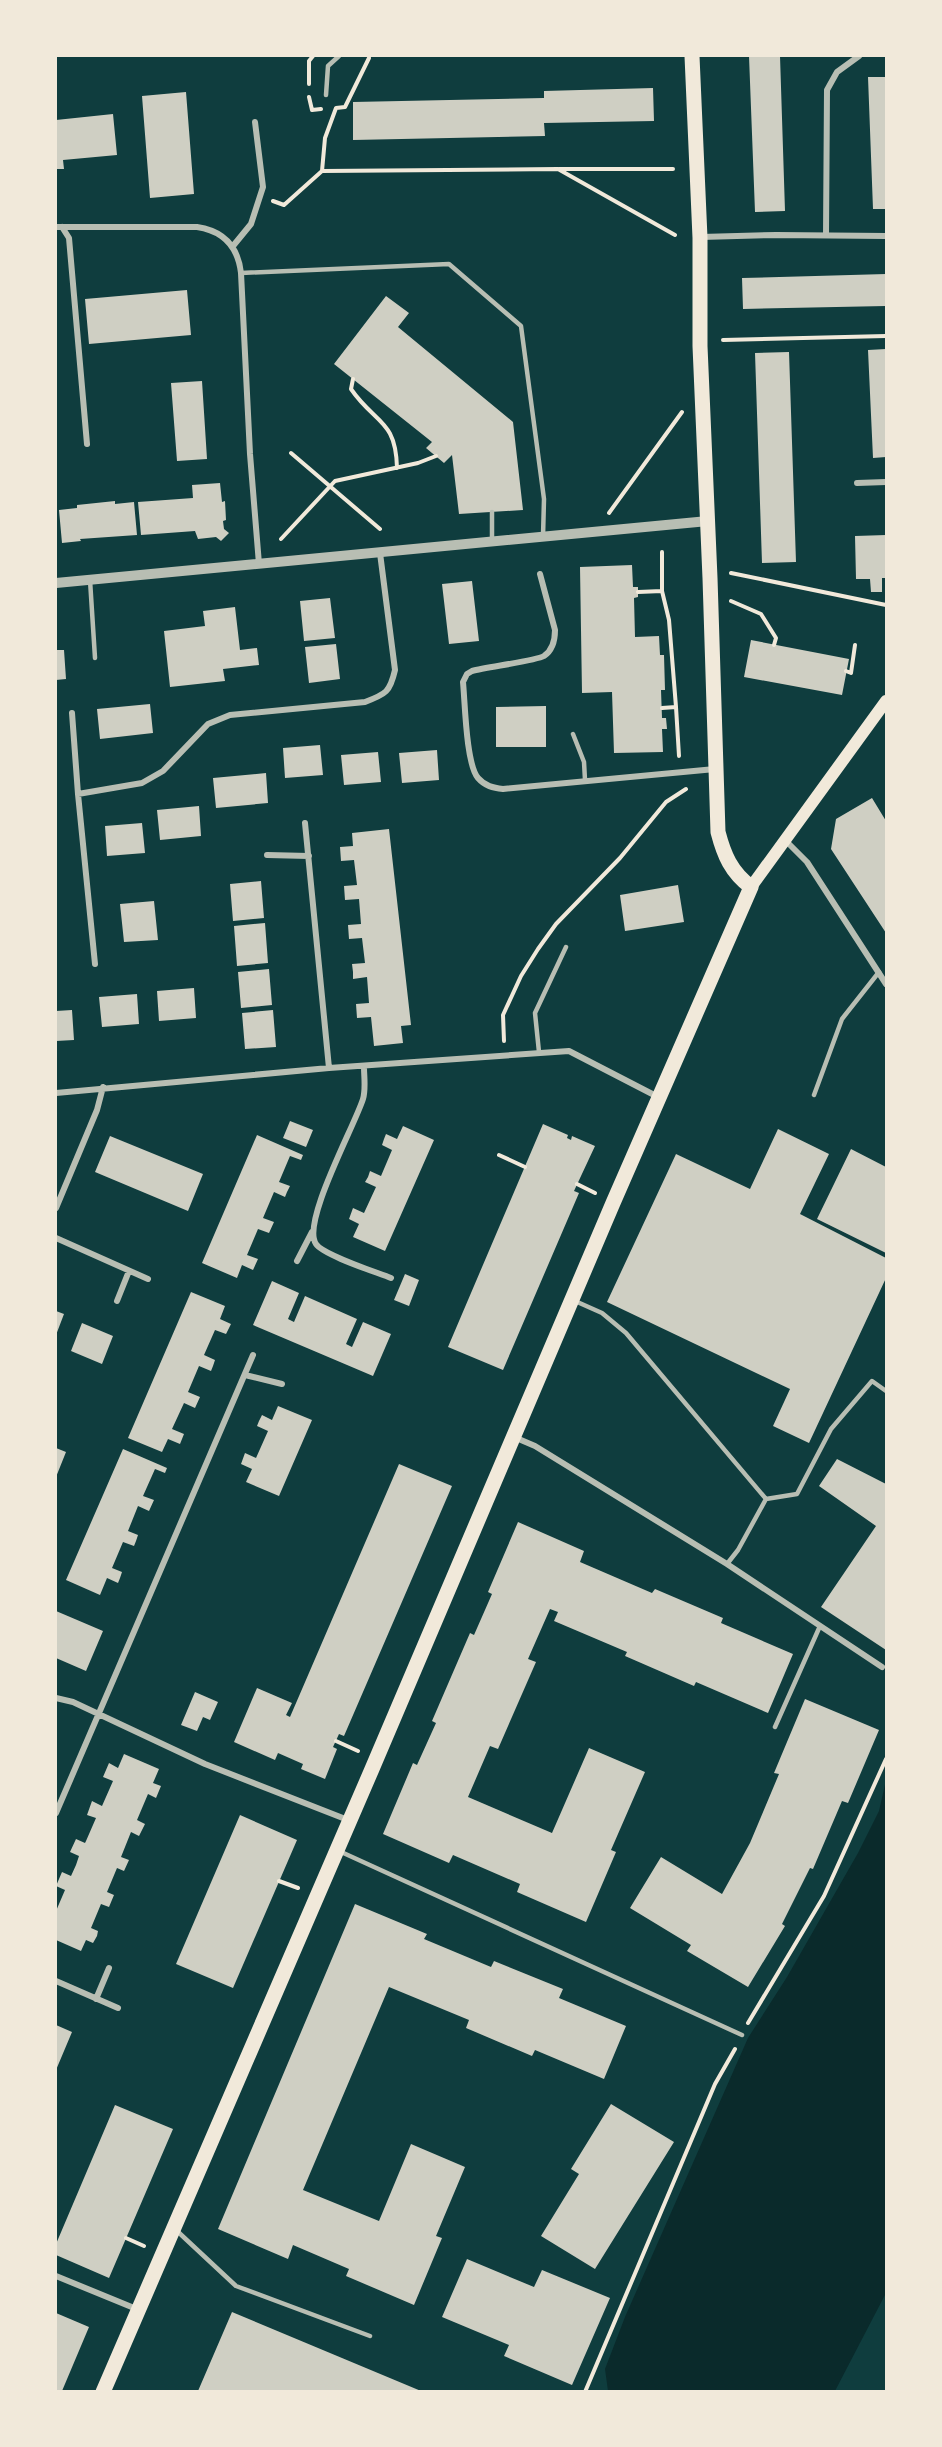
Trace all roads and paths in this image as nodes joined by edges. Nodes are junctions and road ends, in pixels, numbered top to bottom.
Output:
1 (339, 56) edge
2 (692, 56) edge
3 (860, 56) edge
4 (369, 58) dead end
5 (326, 95) dead end
6 (255, 122) dead end
7 (558, 169) junction
8 (674, 169) dead end
9 (322, 171) junction
10 (260, 199) junction
11 (59, 227) edge
12 (675, 235) dead end
13 (826, 235) junction
14 (886, 236) edge
15 (700, 238) junction
16 (233, 246) junction
17 (241, 273) junction
18 (886, 336) edge
19 (723, 340) dead end
20 (353, 379) dead end
21 (685, 411) dead end
22 (87, 444) dead end
23 (291, 453) dead end
24 (436, 456) dead end
25 (397, 468) junction
26 (886, 482) edge
27 (857, 483) dead end
28 (329, 485) junction
29 (492, 512) dead end
30 (608, 516) dead end
31 (708, 521) junction
32 (380, 529) dead end
33 (543, 537) junction
34 (281, 539) dead end
35 (492, 542) junction
36 (662, 552) dead end
37 (380, 553) junction
38 (259, 564) junction
39 (731, 573) dead end
40 (540, 574) dead end
41 (90, 580) junction
42 (56, 583) edge
43 (662, 591) junction
44 (638, 592) dead end
45 (730, 601) dead end
46 (886, 605) edge
47 (774, 645) dead end
48 (855, 645) dead end
49 (95, 658) dead end
50 (846, 670) dead end
51 (886, 701) edge
52 (662, 708) dead end
53 (676, 708) junction
54 (72, 713) dead end
55 (573, 734) dead end
56 (679, 756) dead end
57 (716, 769) junction
58 (585, 780) junction
59 (689, 788) dead end
60 (78, 794) junction
61 (305, 823) dead end
62 (784, 839) junction
63 (267, 855) dead end
64 (309, 855) junction
65 (751, 887) junction
66 (566, 947) dead end
67 (95, 964) dead end
68 (879, 972) junction
69 (886, 984) edge
70 (539, 1052) junction
71 (506, 1055) junction
72 (364, 1067) junction
73 (329, 1068) junction
74 (103, 1088) junction
75 (56, 1093) edge
76 (814, 1095) dead end
77 (660, 1098) junction
78 (499, 1155) dead end
79 (525, 1167) dead end
80 (577, 1184) dead end
81 (596, 1194) dead end
82 (56, 1208) edge
83 (312, 1232) junction
84 (56, 1238) edge
85 (297, 1261) dead end
86 (129, 1271) junction
87 (391, 1278) dead end
88 (148, 1280) dead end
89 (573, 1300) junction
90 (117, 1301) dead end
91 (253, 1355) dead end
92 (245, 1375) junction
93 (282, 1384) dead end
94 (886, 1391) edge
95 (514, 1437) junction
96 (766, 1499) junction
97 (728, 1564) junction
98 (820, 1626) junction
99 (882, 1667) dead end
100 (56, 1698) edge
101 (99, 1714) junction
102 (775, 1727) dead end
103 (336, 1741) dead end
104 (353, 1750) dead end
105 (886, 1759) edge
106 (56, 1813) edge
107 (349, 1820) junction
108 (337, 1850) junction
109 (279, 1881) dead end
110 (298, 1888) dead end
111 (109, 1968) dead end
112 (56, 1981) edge
113 (96, 1999) junction
114 (118, 2008) dead end
115 (742, 2035) junction
116 (174, 2228) junction
117 (126, 2238) dead end
118 (144, 2246) dead end
119 (56, 2276) edge
120 (139, 2310) junction
121 (370, 2336) dead end
122 (103, 2391) edge
123 (585, 2391) edge

1 - 5 lane
2 - 15 main road
3 - 13 street
4 - 9 path
6 - 10 street
7 - 8 path
7 - 9 path
7 - 12 path
9 - 10 path
10 - 16 street
11 - 16 street
11 - 22 street
13 - 14 street
13 - 15 street
15 - 31 main road
16 - 17 street
17 - 33 lane
17 - 38 street
18 - 19 path
20 - 25 path
21 - 30 path
23 - 28 path
24 - 25 path
25 - 28 path
26 - 27 street
28 - 32 path
28 - 34 path
29 - 35 lane
31 - 33 street
31 - 57 main road
33 - 35 street
35 - 37 street
36 - 43 path
37 - 38 street
37 - 60 street
38 - 41 street
39 - 46 path
40 - 58 street
41 - 42 street
41 - 49 lane
43 - 44 path
43 - 53 path
45 - 47 path
48 - 50 path
51 - 62 main road
52 - 53 path
53 - 56 path
54 - 60 street
55 - 58 lane
57 - 58 street
57 - 65 main road
59 - 71 path
60 - 67 street
61 - 64 street
62 - 65 main road
62 - 68 street
63 - 64 street
64 - 73 street
65 - 77 main road
66 - 70 lane
68 - 69 street
68 - 76 lane
70 - 71 street
70 - 77 street
71 - 72 street
72 - 73 street
72 - 83 street
73 - 74 street
74 - 75 street
74 - 82 street
77 - 89 main road
78 - 79 path
80 - 81 path
83 - 85 street
83 - 87 street
84 - 86 street
86 - 88 street
86 - 90 street
89 - 95 main road
89 - 96 lane
91 - 92 street
92 - 93 street
92 - 101 street
94 - 96 lane
95 - 97 street
95 - 107 main road
96 - 97 lane
97 - 98 street
98 - 99 street
98 - 102 lane
100 - 101 street
101 - 106 street
101 - 107 street
103 - 104 path
105 - 115 path
107 - 108 main road
108 - 115 lane
108 - 116 main road
109 - 110 path
111 - 113 street
112 - 113 street
113 - 114 street
115 - 123 path
116 - 120 main road
116 - 121 lane
117 - 118 path
119 - 120 street
120 - 122 main road

